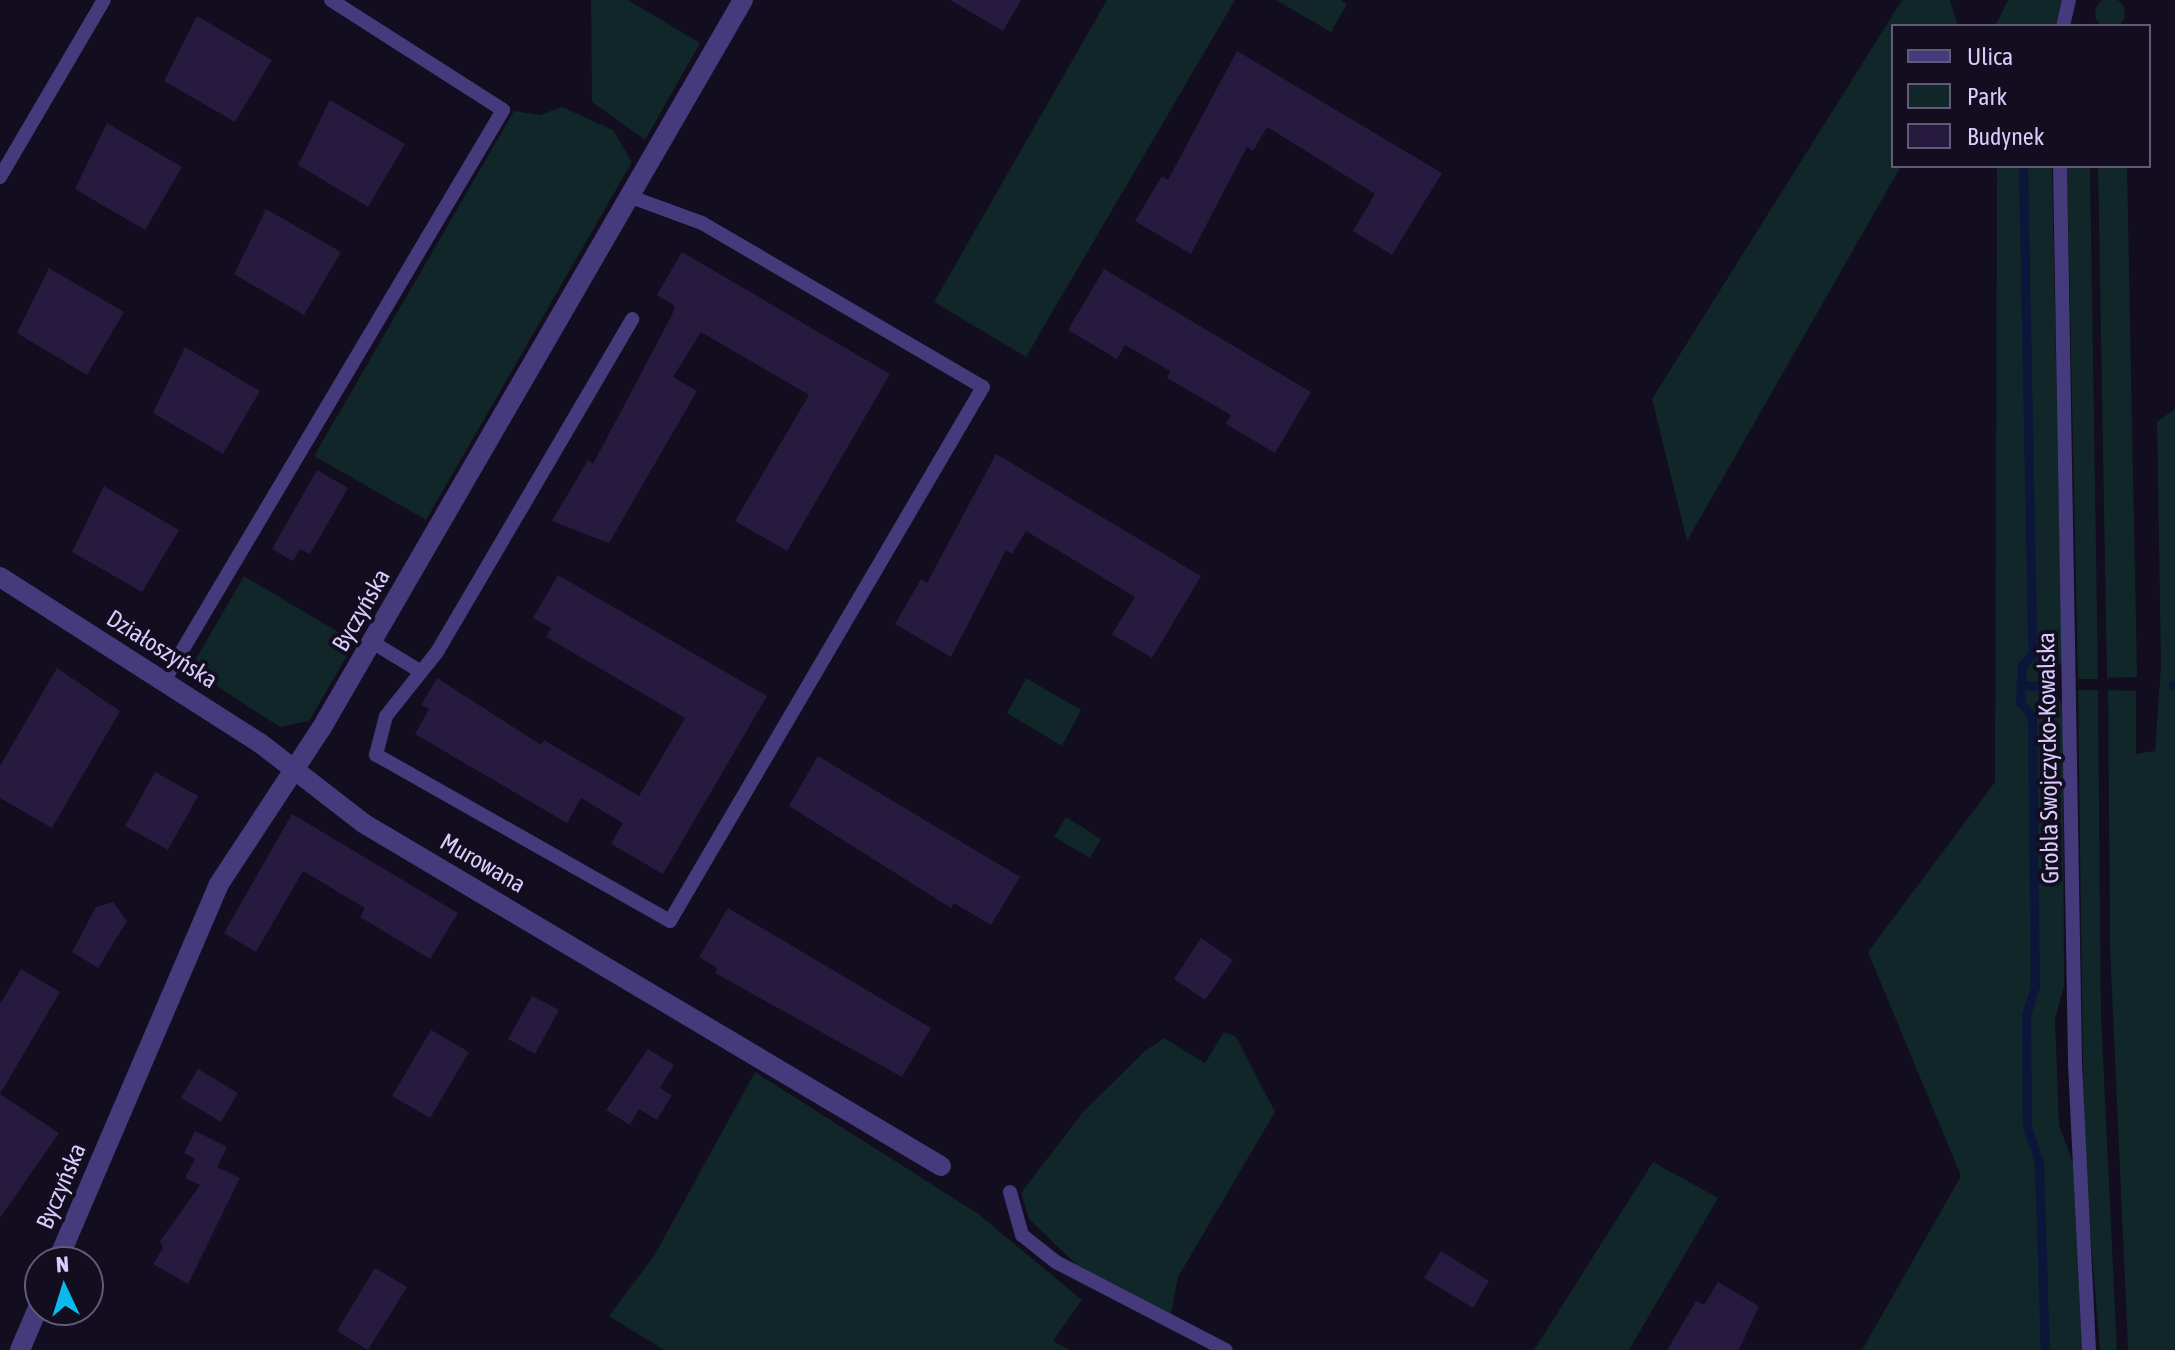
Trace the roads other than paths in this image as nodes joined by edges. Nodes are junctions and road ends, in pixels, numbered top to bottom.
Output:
1 (104, 0) edge
2 (331, 0) edge
3 (743, 0) edge
4 (2069, 0) edge
5 (2063, 24) edge
6 (2060, 168) edge
7 (0, 177) edge
8 (631, 197) junction
9 (632, 319) dead end
10 (0, 577) edge
11 (372, 642) junction
12 (418, 670) junction
13 (164, 681) junction
14 (293, 767) junction
15 (941, 1166) dead end
16 (1010, 1192) dead end
17 (64, 1246) edge
18 (30, 1326) edge
19 (20, 1350) edge
20 (1226, 1350) edge
21 (2089, 1350) edge

1 - 7 lane
2 - 13 lane
3 - 8 street, Byczyńska
4 - 5 lane
6 - 21 lane, Grobla Swojczycko-Kowalska
8 - 11 street, Byczyńska
8 - 12 lane
9 - 12 lane
10 - 13 street, Działoszyńska
11 - 12 lane
11 - 14 street, Byczyńska
13 - 14 street, Działoszyńska
14 - 15 street, Murowana
14 - 17 street, Byczyńska
16 - 20 lane
18 - 19 street

